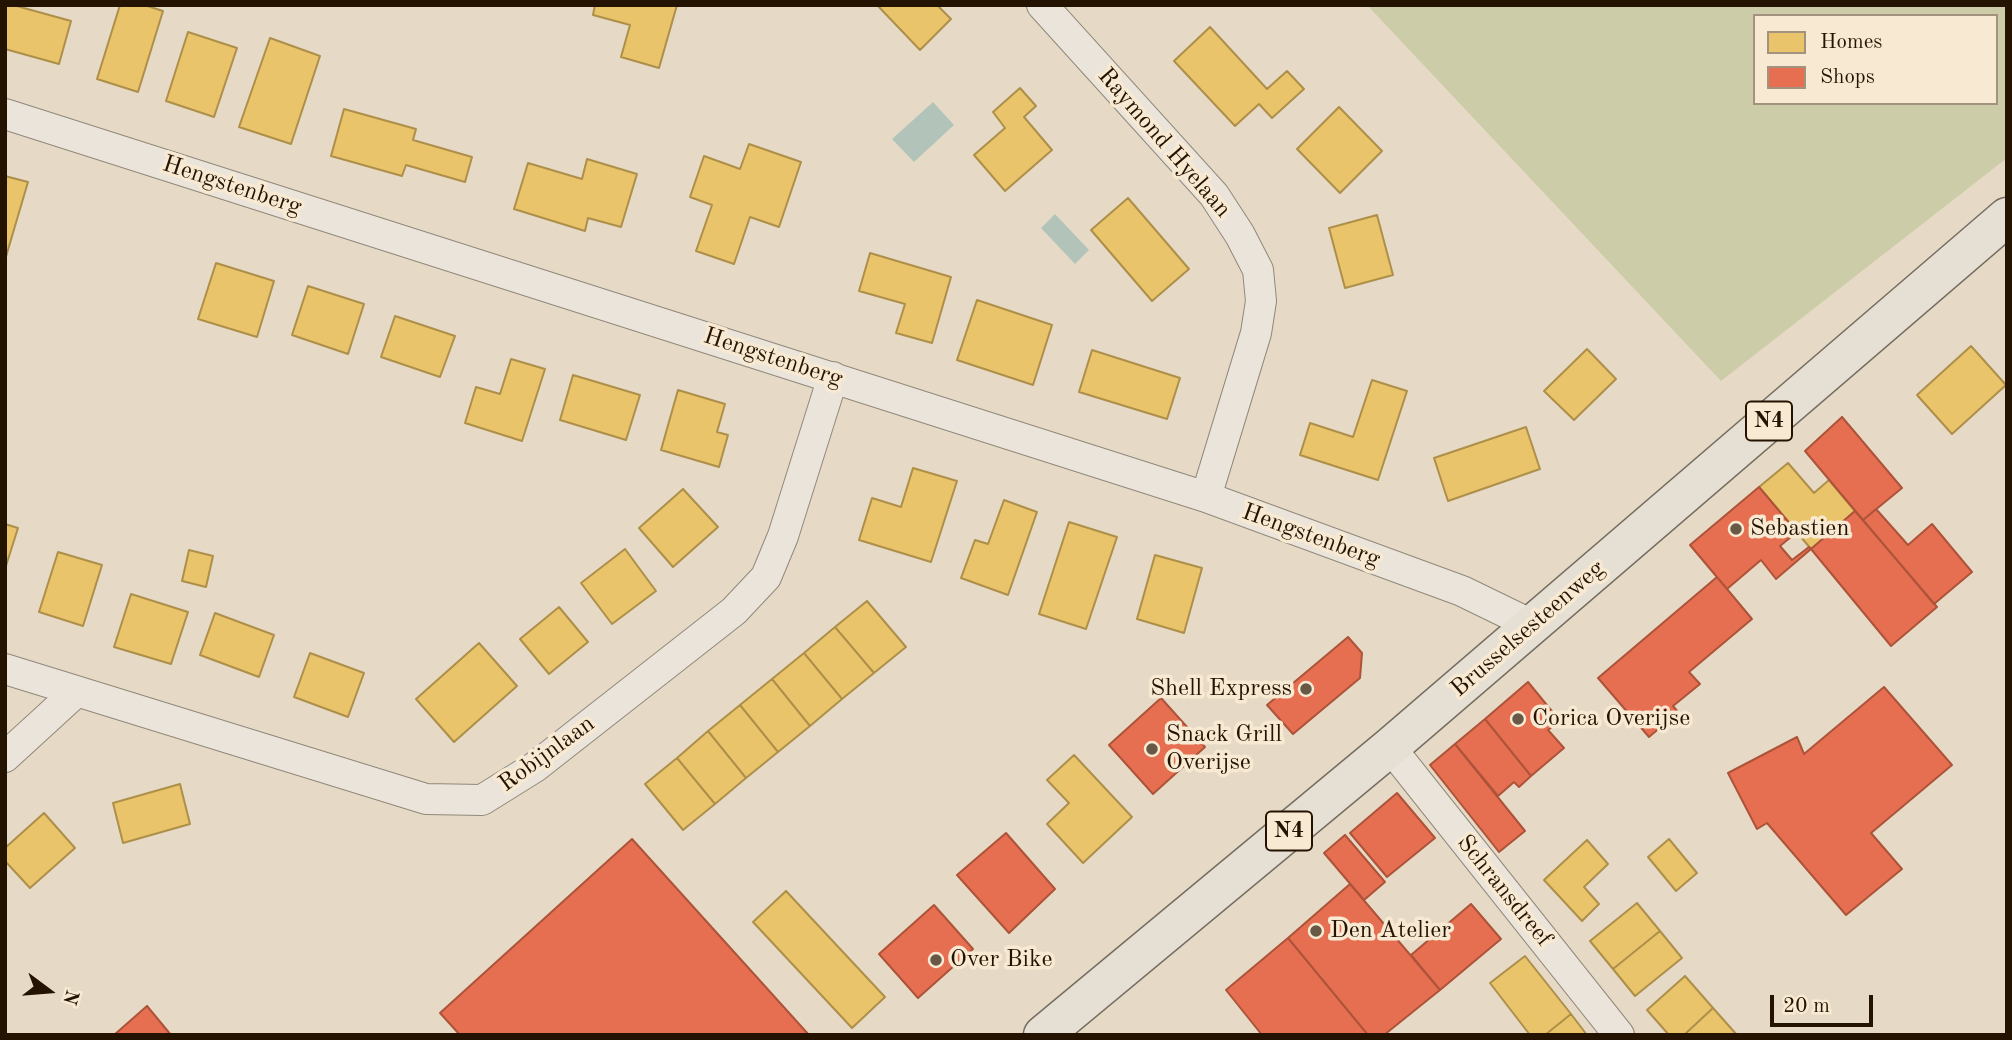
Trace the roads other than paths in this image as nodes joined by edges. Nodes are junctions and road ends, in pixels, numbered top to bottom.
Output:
1 (1042, 5) edge
2 (5, 114) edge
3 (2007, 217) edge
4 (833, 377) junction
5 (1206, 497) junction
6 (1532, 625) junction
7 (5, 669) edge
8 (76, 692) junction
9 (1390, 747) junction
10 (5, 757) edge
11 (1043, 1035) edge
12 (1619, 1035) edge

1 - 5 street, Raymond Hyelaan
2 - 4 street, Hengstenberg
3 - 6 main road, Brusselsesteenweg / N4
4 - 5 street, Hengstenberg
4 - 8 street, Robijnlaan
5 - 6 street, Hengstenberg
6 - 9 main road, Brusselsesteenweg / N4
7 - 8 street, Robijnlaan
8 - 10 street
9 - 11 main road, Brusselsesteenweg / N4
9 - 12 street, Schransdreef

